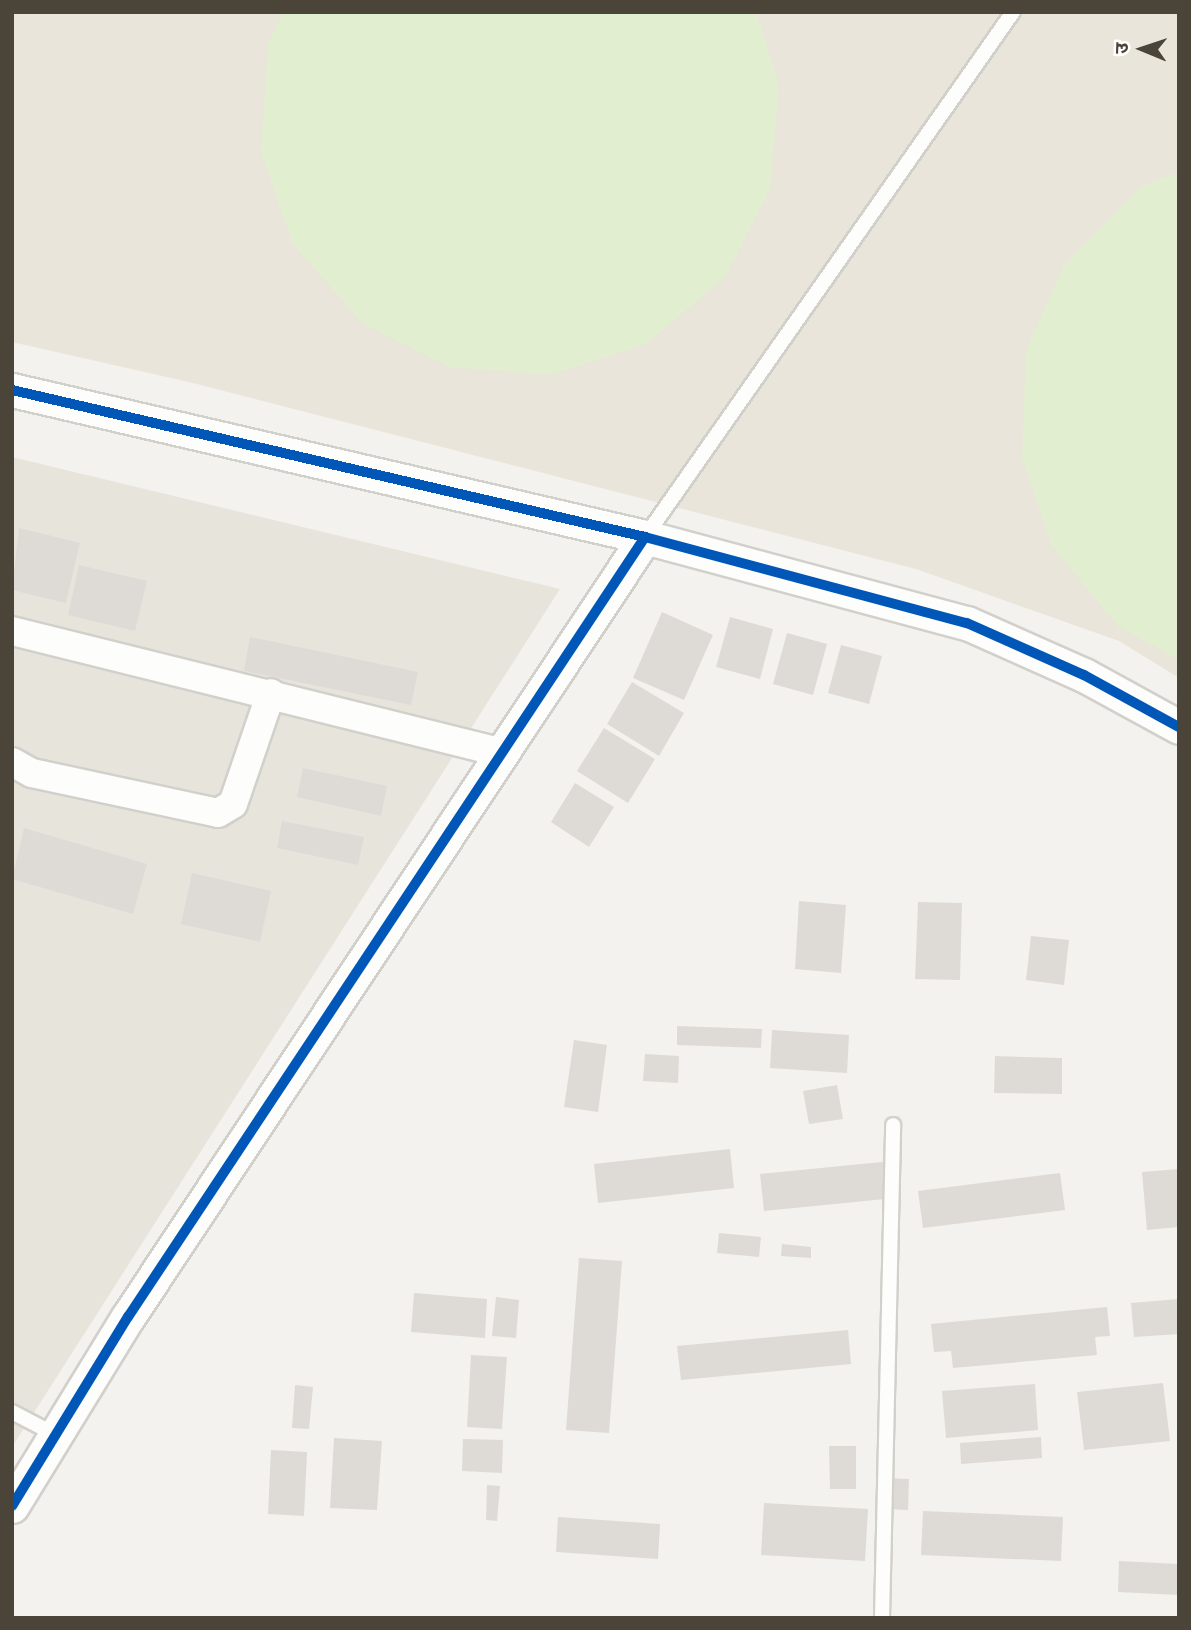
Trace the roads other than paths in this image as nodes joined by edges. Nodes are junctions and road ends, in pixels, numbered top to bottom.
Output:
1 (1013, 12) edge
2 (12, 390) edge
3 (645, 537) junction
4 (12, 631) edge
5 (271, 693) junction
6 (1179, 727) edge
7 (503, 753) junction
8 (12, 762) edge
9 (893, 1125) dead end
10 (12, 1412) edge
11 (56, 1435) junction
12 (12, 1506) edge
13 (881, 1618) edge

1 - 3 lane
2 - 3 street
3 - 6 street
3 - 7 street
4 - 5 street
5 - 7 street
5 - 8 street
7 - 11 street
9 - 13 lane
10 - 11 lane
11 - 12 street

